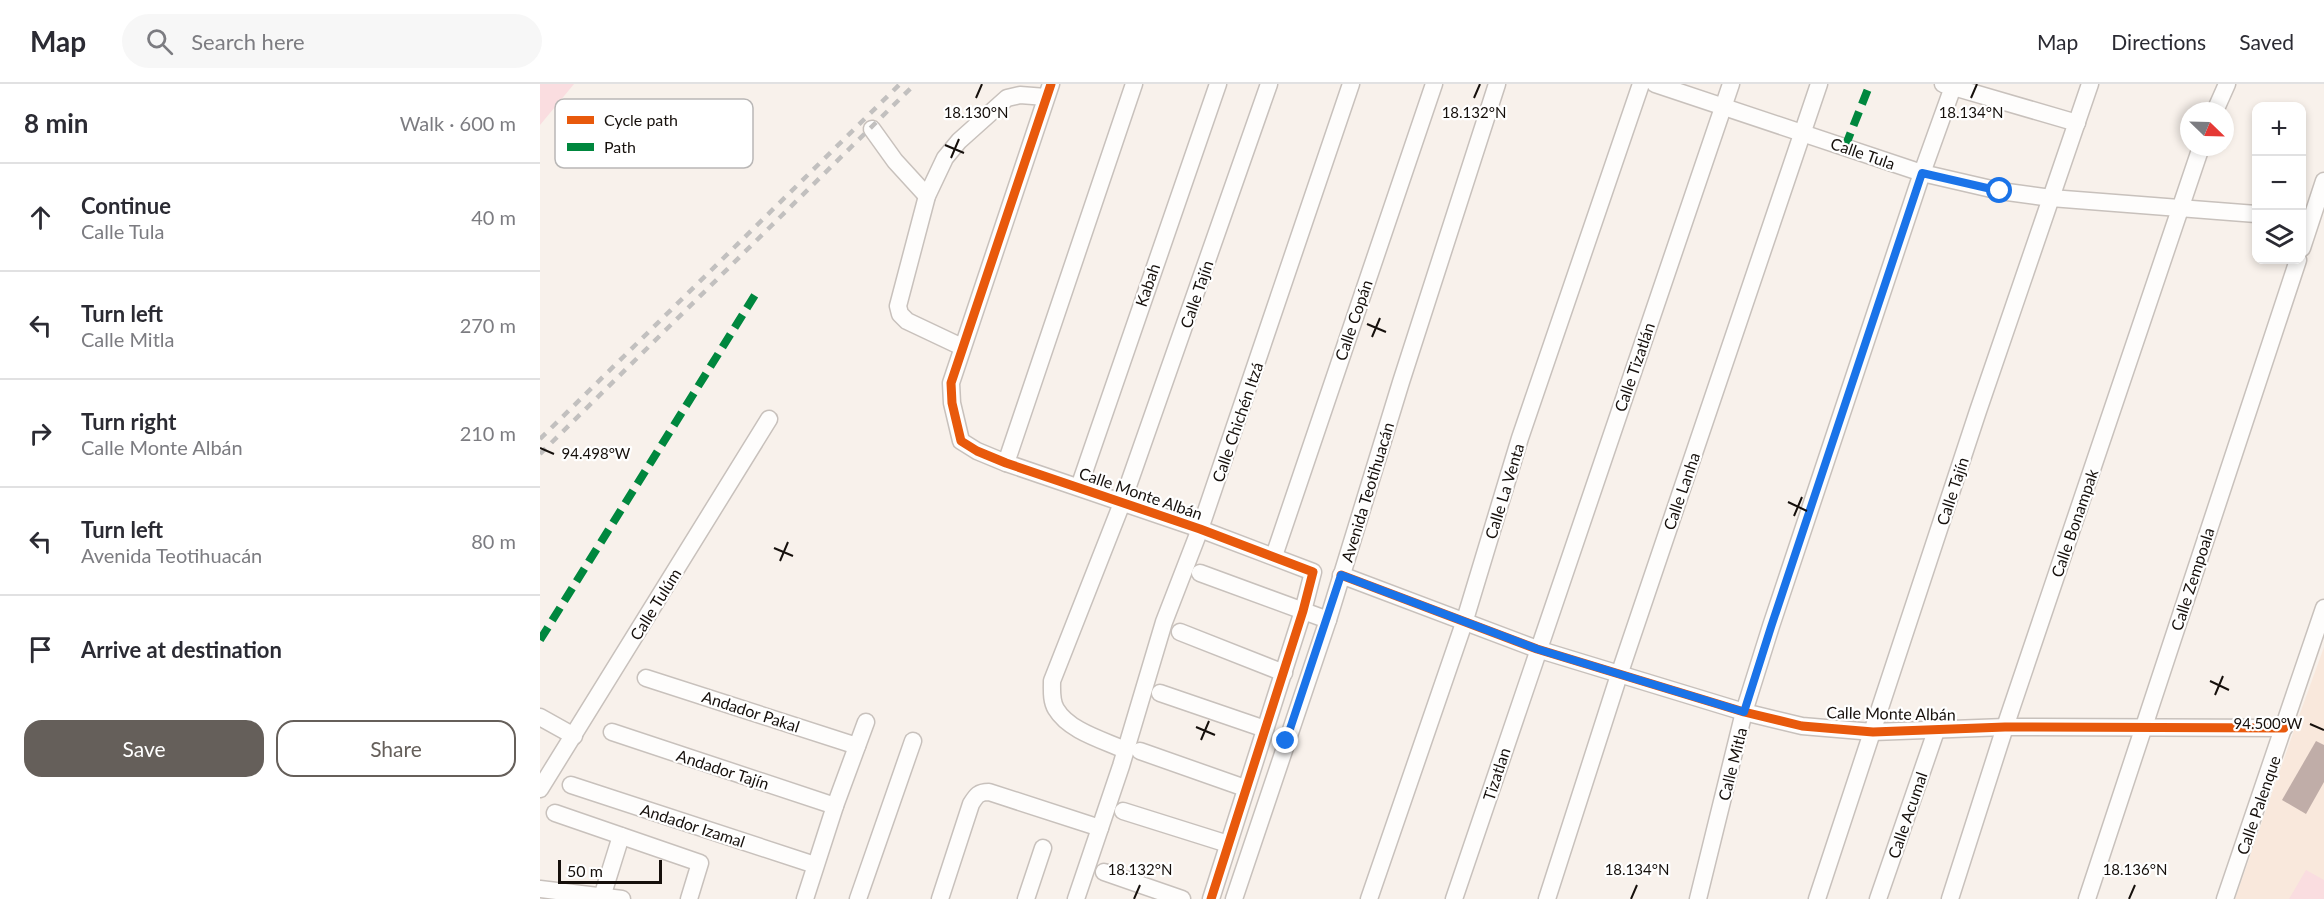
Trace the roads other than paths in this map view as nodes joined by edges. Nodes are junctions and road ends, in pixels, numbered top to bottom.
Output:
1 (1134, 84) edge
2 (1218, 84) edge
3 (1269, 84) edge
4 (1351, 84) edge
5 (1434, 84) edge
6 (1497, 84) edge
7 (1641, 84) edge
8 (1655, 84) edge
9 (1731, 84) edge
10 (1819, 84) edge
11 (2090, 84) edge
12 (2227, 84) edge
13 (1950, 85) edge
14 (1048, 90) edge
15 (2219, 102) edge
16 (1723, 107) junction
17 (2077, 123) junction
18 (872, 129) dead end
19 (1802, 133) junction
20 (2198, 156) edge
21 (1922, 173) junction
22 (2324, 181) edge
23 (927, 196) junction
24 (2052, 198) junction
25 (2180, 207) junction
26 (2252, 214) edge
27 (2312, 218) edge
28 (2306, 234) edge
29 (2297, 264) edge
30 (962, 347) junction
31 (770, 419) dead end
32 (1006, 463) junction
33 (1079, 487) junction
34 (1122, 503) junction
35 (1200, 529) junction
36 (1274, 556) junction
37 (1200, 573) dead end
38 (1341, 575) junction
39 (2324, 608) edge
40 (1303, 611) junction
41 (1328, 620) junction
42 (1464, 623) junction
43 (1180, 632) dead end
44 (1537, 649) junction
45 (1284, 673) junction
46 (1619, 675) junction
47 (646, 678) dead end
48 (1160, 693) dead end
49 (1744, 712) junction
50 (540, 717) edge
51 (866, 722) dead end
52 (2005, 727) junction
53 (2145, 727) junction
54 (2284, 728) junction
55 (1265, 729) junction
56 (1936, 730) junction
57 (612, 732) dead end
58 (1873, 732) junction
59 (574, 736) junction
60 (913, 741) dead end
61 (857, 746) junction
62 (1132, 750) junction
63 (571, 785) dead end
64 (1245, 788) junction
65 (540, 789) edge
66 (835, 806) junction
67 (1123, 811) dead end
68 (555, 813) dead end
69 (1100, 828) junction
70 (621, 836) junction
71 (1230, 840) junction
72 (1252, 844) junction
73 (1043, 848) dead end
74 (815, 865) junction
75 (1104, 872) dead end
76 (540, 889) edge
77 (602, 897) junction
78 (622, 899) edge
79 (689, 899) edge
80 (805, 899) edge
81 (858, 899) edge
82 (940, 899) edge
83 (1026, 899) edge
84 (1076, 899) edge
85 (1182, 899) edge
86 (1211, 899) edge
87 (1234, 899) edge
88 (1369, 899) edge
89 (1454, 899) edge
90 (1547, 899) edge
91 (1698, 899) edge
92 (1817, 899) edge
93 (1878, 899) edge
94 (1950, 899) edge
95 (2087, 899) edge
96 (2225, 899) edge

1 - 32 street
2 - 33 street, Kabah
3 - 34 street, Calle Tajín
4 - 35 street, Calle Chichén Itzá
5 - 36 street, Calle Copán
6 - 38 street, Avenida Teotihuacán
7 - 42 street, Calle La Venta
8 - 16 street, Calle Tula
9 - 16 street, Calle Tizatlán
10 - 19 street, Calle Lanha
11 - 17 street, Calle Tajín
12 - 15 street
13 - 17 street
13 - 21 street, Calle Mitla
14 - 23 street
14 - 30 street
16 - 19 street, Calle Tula
16 - 44 street, Calle Tizatlán
17 - 24 street, Calle Tajín
18 - 23 street
19 - 21 street, Calle Tula
19 - 46 street, Calle Lanha
20 - 25 street, Calle Bonampak
21 - 24 street, Calle Tula
21 - 49 street, Calle Mitla
22 - 27 street
23 - 30 street
24 - 25 street, Calle Tula
24 - 58 street, Calle Tajín
25 - 26 street, Calle Tula
25 - 52 street, Calle Bonampak
27 - 28 street
29 - 53 street, Calle Zempoala
30 - 32 street, Calle Monte Albán
31 - 59 street, Calle Tulúm
32 - 33 street, Calle Monte Albán
33 - 34 street, Calle Monte Albán
34 - 35 street, Calle Monte Albán
34 - 62 street, Calle Tajín
35 - 36 street, Calle Monte Albán
35 - 62 street, Calle Chichén Itzá
36 - 40 street, Calle Monte Albán
37 - 40 street
38 - 41 street, Avenida Teotihuacán
38 - 42 street, Calle Monte Albán
39 - 54 street, Calle Palenque
40 - 41 street
40 - 45 street
41 - 72 street, Avenida Teotihuacán
42 - 44 street, Calle Monte Albán
42 - 88 street, Calle La Venta
43 - 45 street
44 - 46 street, Calle Monte Albán
44 - 89 street, Tizatlan
45 - 55 street
46 - 49 street, Calle Monte Albán
46 - 90 street, Calle Lanha
47 - 61 street, Andador Pakal
48 - 55 street
49 - 58 street, Calle Monte Albán
49 - 91 street, Calle Mitla
50 - 59 street
51 - 61 street
52 - 53 street, Calle Monte Albán
52 - 56 street, Calle Monte Albán
52 - 94 street, Calle Bonampak
53 - 54 street, Calle Monte Albán
53 - 95 street, Calle Zempoala
54 - 96 street, Calle Palenque
55 - 64 street
56 - 58 street, Calle Monte Albán
56 - 93 street, Calle Acumal
57 - 66 street, Andador Tajín
58 - 92 street, Calle Tajín
59 - 65 street, Calle Tulúm
60 - 81 street
61 - 66 street
62 - 64 street, Calle Tajín
62 - 69 street, Calle Chichén Itzá
63 - 74 street, Andador Izamal
64 - 71 street
66 - 74 street
67 - 71 street
68 - 70 street
69 - 82 street
69 - 84 street, Calle Chichén Itzá
70 - 77 street
70 - 79 street
71 - 72 street
71 - 86 street
72 - 87 street, Avenida Teotihuacán
73 - 83 street
74 - 80 street
75 - 85 street
76 - 77 street
77 - 78 street

